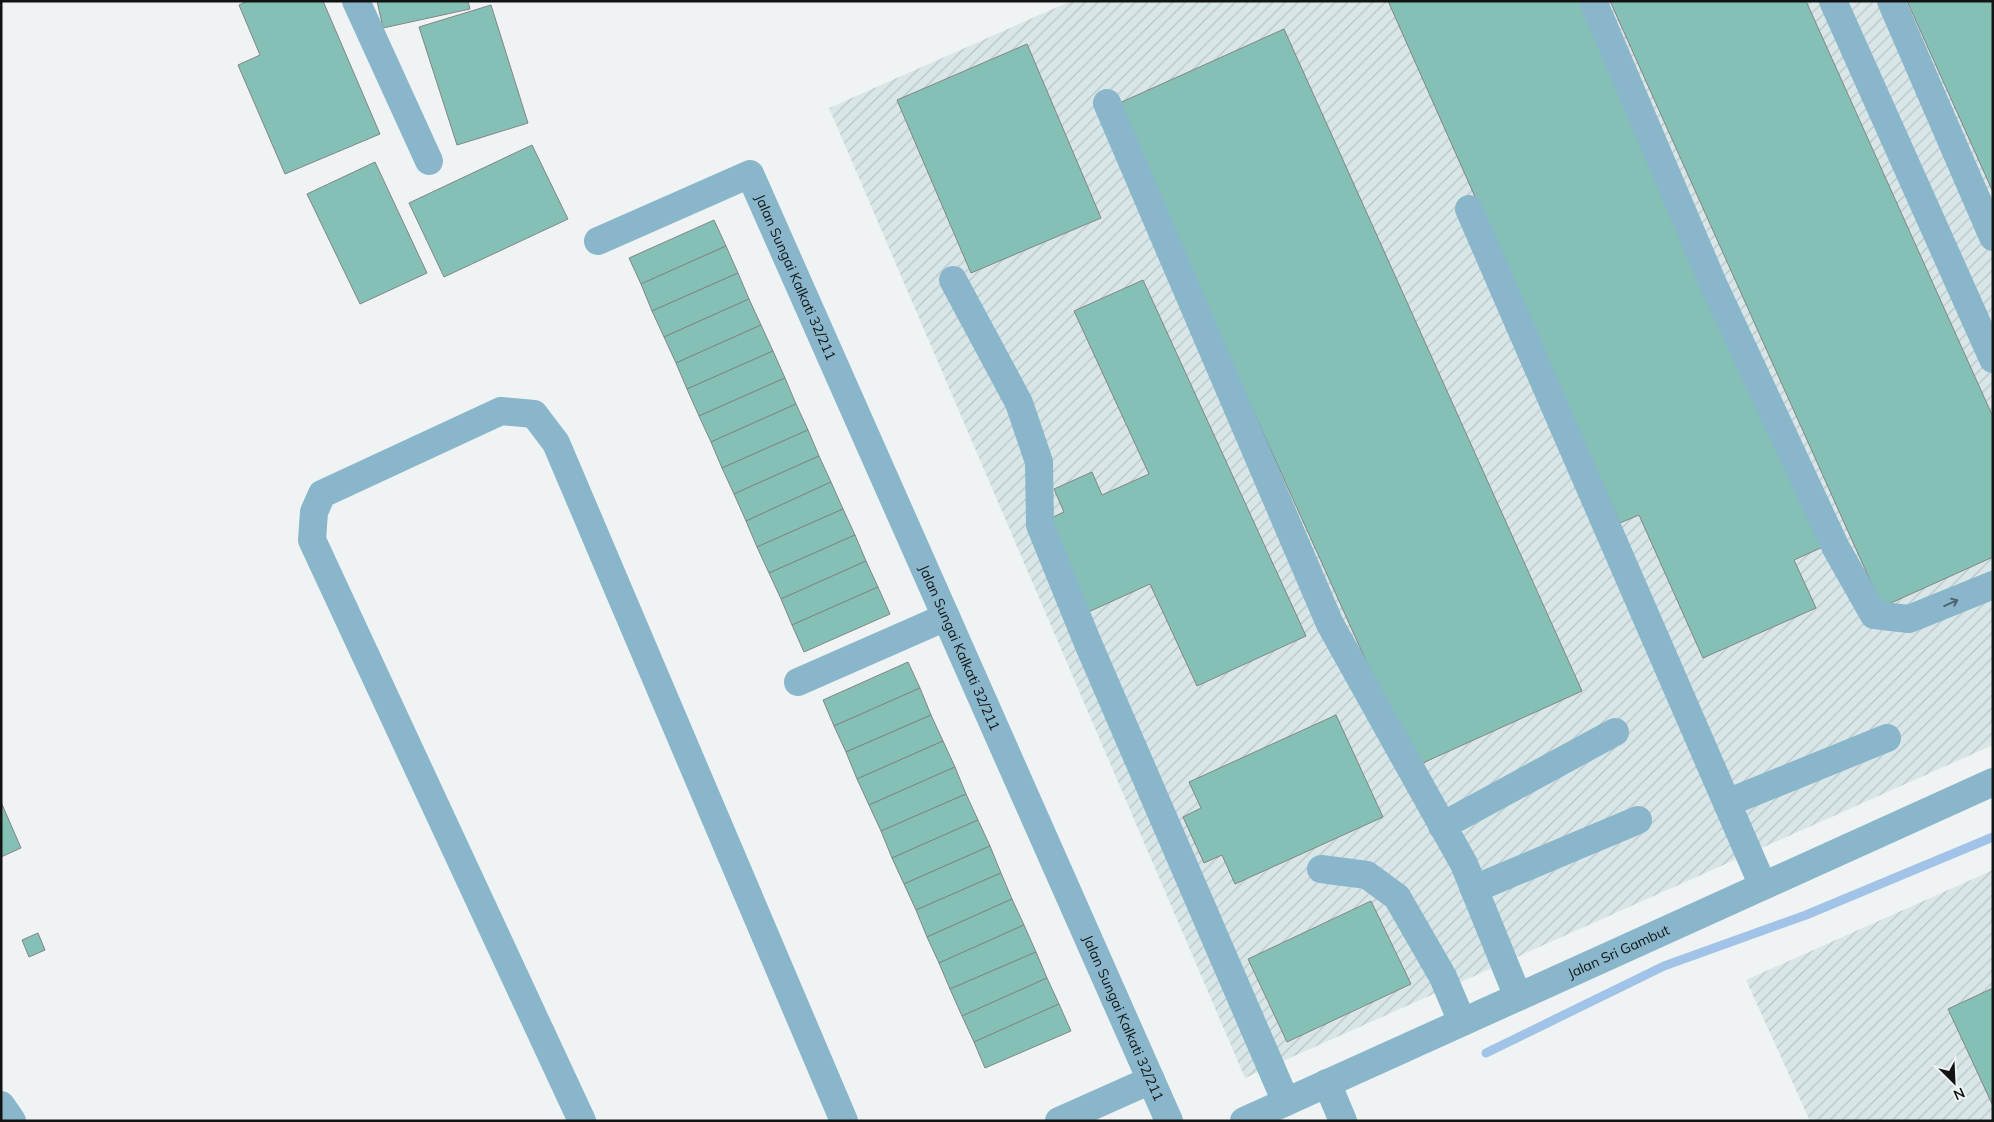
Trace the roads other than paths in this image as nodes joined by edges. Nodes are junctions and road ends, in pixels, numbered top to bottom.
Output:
1 (356, 1) edge
2 (1593, 1) edge
3 (1833, 1) edge
4 (1891, 1) edge
5 (1107, 103) dead end
6 (429, 161) dead end
7 (1469, 208) dead end
8 (1993, 237) edge
9 (598, 241) dead end
10 (953, 280) dead end
11 (1993, 359) edge
12 (1993, 585) edge
13 (946, 617) junction
14 (798, 682) dead end
15 (1615, 732) dead end
16 (1887, 738) dead end
17 (1993, 782) edge
18 (1727, 803) junction
19 (1638, 820) dead end
20 (1442, 826) junction
21 (1321, 869) dead end
22 (1764, 886) junction
23 (1474, 889) junction
24 (1518, 997) junction
25 (1462, 1022) junction
26 (1151, 1080) junction
27 (1327, 1083) junction
28 (1286, 1102) junction
29 (1, 1105) edge
30 (12, 1121) edge
31 (582, 1121) edge
32 (844, 1121) edge
33 (1059, 1121) edge
34 (1168, 1121) edge
35 (1244, 1121) edge
36 (1343, 1121) edge

1 - 6 street
2 -> 12 street
3 - 11 street
4 - 8 street
5 - 20 street
7 - 18 street
9 - 13 street, Jalan Sungai Kalkati 32/211
10 - 28 street
13 - 14 street
13 - 26 street, Jalan Sungai Kalkati 32/211
15 - 20 street
16 - 18 street
17 - 22 street, Jalan Sri Gambut
18 - 22 street
19 - 23 street
20 - 23 street
21 - 25 street
22 - 24 street, Jalan Sri Gambut
23 - 24 street
24 - 25 street, Jalan Sri Gambut
25 - 27 street, Jalan Sri Gambut
26 - 33 street
26 - 34 street, Jalan Sungai Kalkati 32/211
27 - 28 street, Jalan Sri Gambut
27 - 36 street
28 - 35 street, Jalan Sri Gambut
29 - 30 street
31 - 32 street

